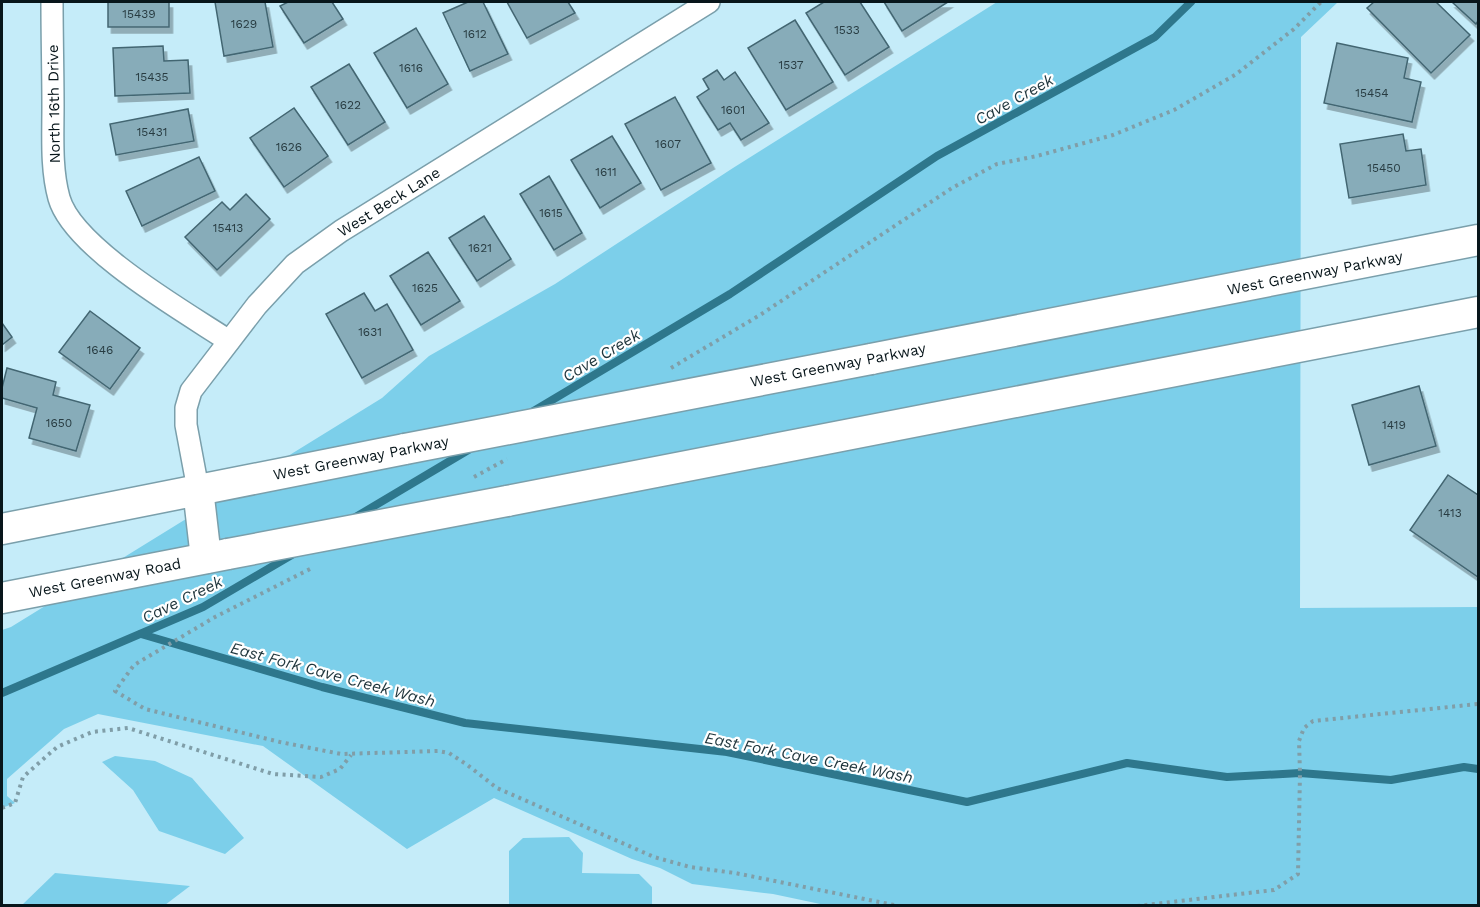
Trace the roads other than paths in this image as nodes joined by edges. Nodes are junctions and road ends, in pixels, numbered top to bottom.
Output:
1 (52, 2) edge
2 (709, 2) edge
3 (1479, 240) edge
4 (1479, 312) edge
5 (229, 341) junction
6 (198, 489) junction
7 (2, 529) edge
8 (207, 558) junction
9 (2, 598) edge

1 - 5 street, North 16th Drive
2 - 5 street, West Beck Lane
3 - 6 main road, West Greenway Parkway, bridge
4 - 8 main road, bridge
5 - 6 street, West Beck Lane
6 - 7 main road
6 - 8 main road
8 - 9 main road, West Greenway Road

